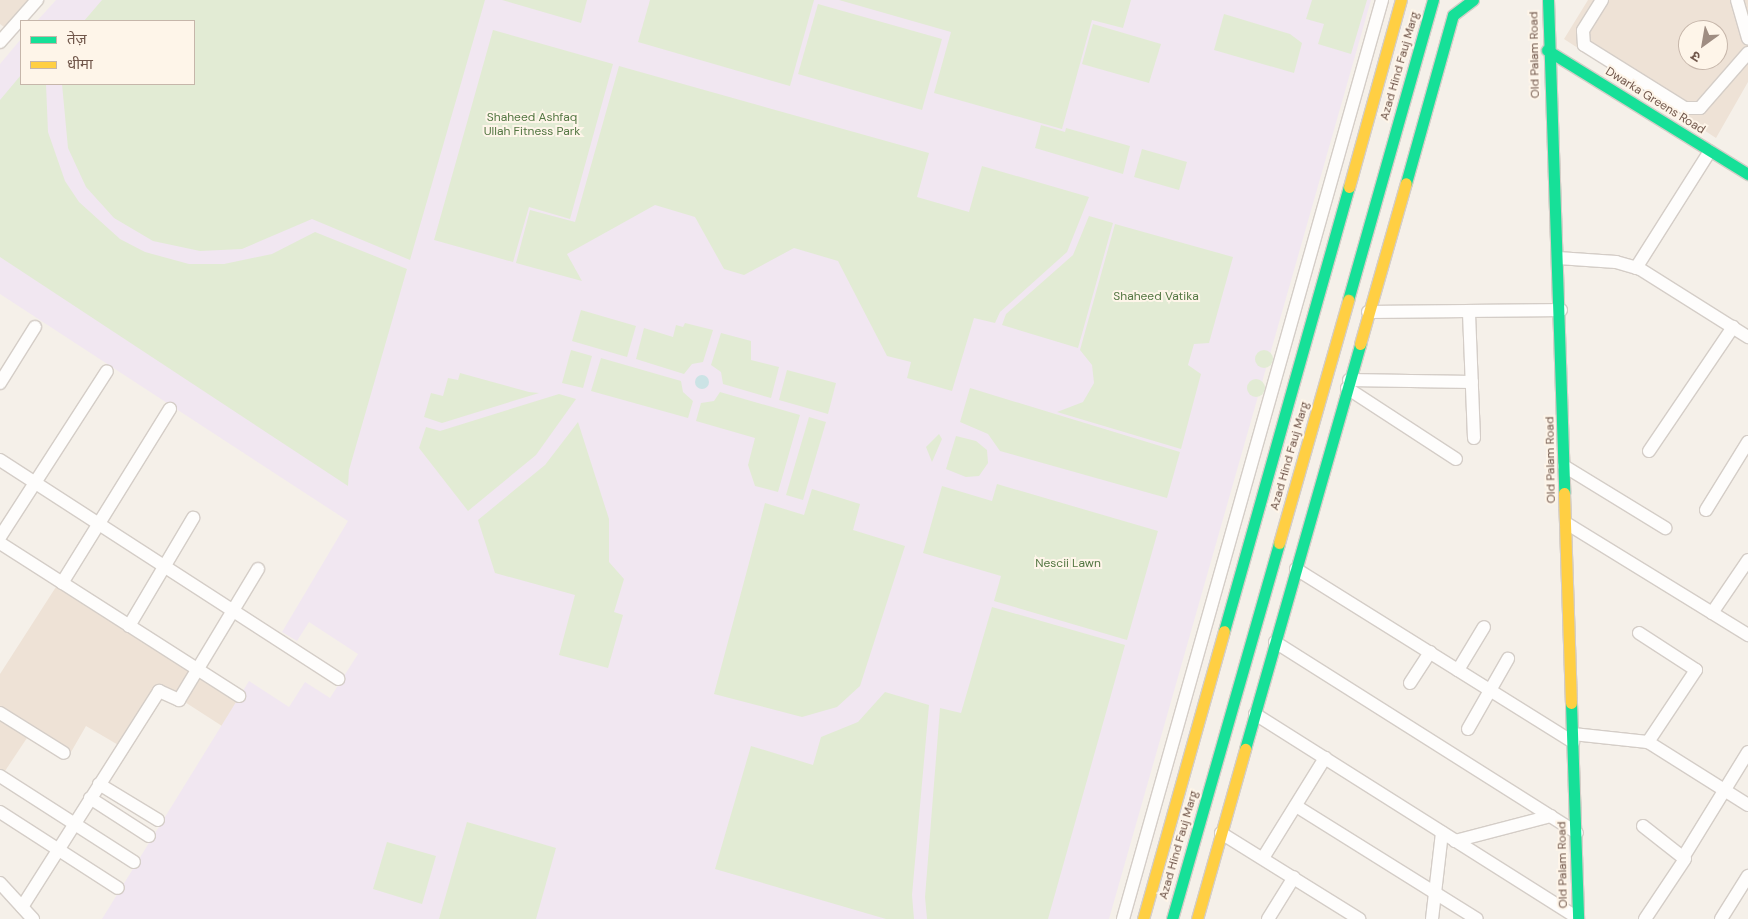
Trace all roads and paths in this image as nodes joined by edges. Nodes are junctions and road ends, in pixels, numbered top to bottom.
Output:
1 (38, 0) edge
2 (1382, 0) edge
3 (1401, 0) edge
4 (1432, 0) edge
5 (1473, 0) edge
6 (1548, 0) edge
7 (1602, 0) edge
8 (1737, 0) edge
9 (1748, 38) edge
10 (0, 42) edge
11 (1547, 50) junction
12 (1748, 53) edge
13 (1710, 151) junction
14 (1748, 174) edge
15 (1558, 258) junction
16 (1636, 268) junction
17 (1561, 310) junction
18 (1469, 311) junction
19 (1368, 312) junction
20 (35, 327) dead end
21 (1733, 327) junction
22 (1748, 337) edge
23 (107, 372) dead end
24 (1472, 382) junction
25 (0, 383) edge
26 (1348, 384) junction
27 (170, 409) dead end
28 (1474, 438) dead end
29 (1748, 442) edge
30 (1650, 451) dead end
31 (1456, 459) dead end
32 (0, 460) edge
33 (1564, 466) junction
34 (34, 482) junction
35 (1706, 510) dead end
36 (193, 518) dead end
37 (1566, 523) junction
38 (99, 524) junction
39 (1665, 528) dead end
40 (0, 537) edge
41 (0, 542) edge
42 (1748, 560) edge
43 (164, 567) junction
44 (258, 569) dead end
45 (1296, 569) junction
46 (62, 582) junction
47 (232, 611) junction
48 (1712, 613) junction
49 (129, 626) junction
50 (1484, 627) dead end
51 (1639, 633) dead end
52 (1748, 635) edge
53 (1275, 642) junction
54 (1430, 652) junction
55 (1508, 659) dead end
56 (197, 670) junction
57 (1458, 670) junction
58 (338, 679) dead end
59 (1410, 683) dead end
60 (1492, 691) junction
61 (239, 696) dead end
62 (0, 713) edge
63 (1255, 714) junction
64 (1468, 729) dead end
65 (1573, 738) junction
66 (1648, 742) junction
67 (1748, 752) edge
68 (64, 753) dead end
69 (1325, 758) junction
70 (0, 776) edge
71 (99, 784) junction
72 (1724, 789) junction
73 (90, 798) junction
74 (1748, 805) edge
75 (1296, 806) junction
76 (0, 812) edge
77 (1551, 816) junction
78 (158, 820) dead end
79 (74, 824) junction
80 (1643, 826) dead end
81 (1221, 833) junction
82 (1442, 833) junction
83 (1576, 833) junction
84 (149, 836) dead end
85 (1455, 841) junction
86 (59, 848) junction
87 (1684, 856) junction
88 (1263, 858) junction
89 (134, 862) dead end
90 (1748, 876) edge
91 (1294, 877) junction
92 (0, 883) edge
93 (118, 888) dead end
94 (1435, 892) junction
95 (22, 907) junction
96 (1202, 917) edge
97 (33, 919) edge
98 (1123, 919) edge
99 (1143, 919) edge
100 (1172, 919) edge
101 (1268, 919) edge
102 (1359, 919) edge
103 (1432, 919) edge
104 (1476, 919) edge
105 (1578, 919) edge
106 (1645, 919) edge
107 (1721, 919) edge

1 - 10 street
2 - 98 street
3 - 99 street, Azad Hind Fauj Marg
4 - 100 street, Azad Hind Fauj Marg
5 - 19 street
6 - 11 street, Old Palam Road
7 - 12 street
8 - 9 street
11 - 13 street, Dwarka Greens Road
11 - 15 street, Old Palam Road
13 - 14 street, Dwarka Greens Road
13 - 16 street
15 - 16 street
15 - 17 street, Old Palam Road
16 - 21 street
17 - 18 street
17 - 33 street, Old Palam Road
18 - 19 street
18 - 24 street
19 - 26 street
20 - 25 street
21 - 22 street
21 - 30 street
23 - 34 street
24 - 26 street
24 - 28 street
26 - 31 street
26 - 45 street
27 - 38 street
29 - 35 street
32 - 34 street
33 - 37 street, Old Palam Road
33 - 39 street
34 - 38 street
34 - 40 street
36 - 43 street
37 - 48 street
37 - 65 street, Old Palam Road
38 - 43 street
38 - 46 street
41 - 46 street
42 - 48 street
43 - 47 street
43 - 49 street
44 - 47 street
45 - 53 street
45 - 54 street
46 - 49 street
47 - 56 street
47 - 58 street
48 - 52 street
49 - 56 street
50 - 57 street
51 - 66 street
53 - 63 street
53 - 77 street
54 - 57 street
54 - 59 street
55 - 60 street
56 - 61 street
56 - 71 street
57 - 60 street
60 - 64 street
60 - 65 street
62 - 68 street
63 - 69 street
63 - 81 street
65 - 66 street
65 - 83 street, Old Palam Road
66 - 72 street
67 - 72 street
69 - 75 street
69 - 82 street
70 - 79 street
71 - 73 street
71 - 78 street
72 - 74 street
72 - 87 street
73 - 79 street
73 - 84 street
75 - 88 street
75 - 94 street
76 - 86 street
77 - 83 street
77 - 85 street
79 - 86 street
79 - 89 street
80 - 87 street
81 - 88 street
81 - 96 street
82 - 85 street
82 - 94 street
83 - 105 street, Old Palam Road
85 - 105 street
86 - 93 street
86 - 95 street
87 - 106 street
88 - 91 street
90 - 107 street
91 - 101 street
91 - 102 street
92 - 95 street
94 - 103 street
94 - 104 street
95 - 97 street

